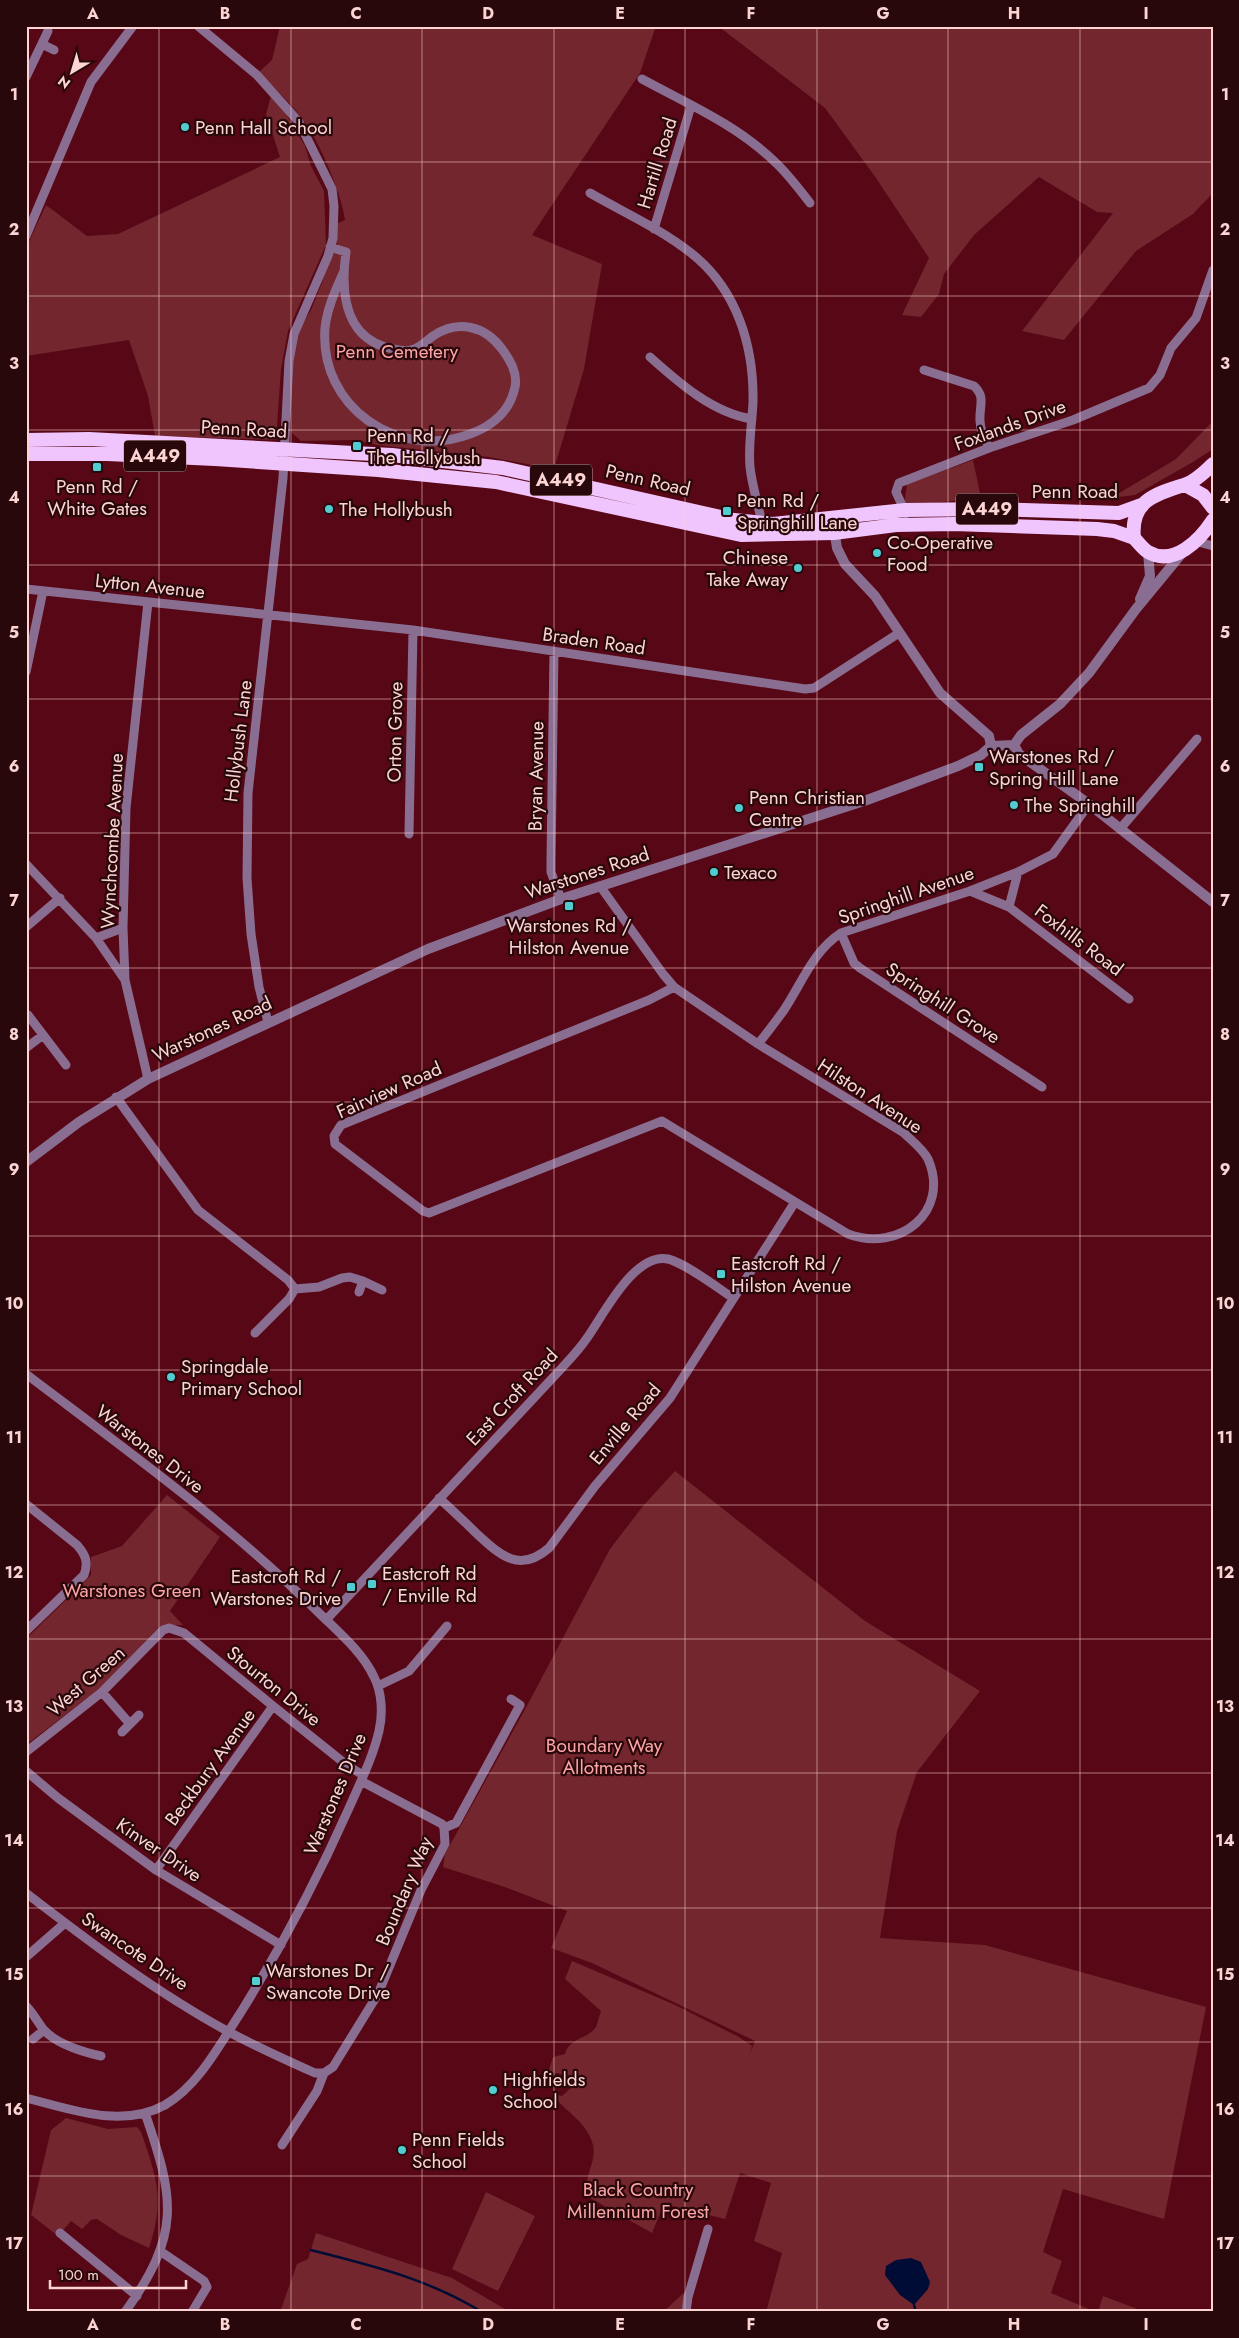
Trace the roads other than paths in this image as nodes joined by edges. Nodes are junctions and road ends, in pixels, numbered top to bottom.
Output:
1 (133, 26) edge
2 (198, 26) edge
3 (48, 31) dead end
4 (42, 44) junction
5 (54, 50) dead end
6 (26, 77) edge
7 (642, 79) dead end
8 (691, 106) junction
9 (590, 193) dead end
10 (810, 203) dead end
11 (654, 230) junction
12 (26, 236) edge
13 (330, 247) junction
14 (344, 270) junction
15 (1213, 270) edge
16 (650, 358) dead end
17 (924, 370) dead end
18 (752, 419) junction
19 (26, 440) edge
20 (989, 448) junction
21 (26, 454) edge
22 (285, 457) junction
23 (1213, 464) edge
24 (1185, 485) junction
25 (1142, 505) junction
26 (1213, 508) edge
27 (904, 510) junction
28 (832, 518) junction
29 (1213, 520) edge
30 (762, 523) junction
31 (911, 525) junction
32 (834, 533) junction
33 (1134, 538) junction
34 (1195, 541) junction
35 (1213, 546) edge
36 (1184, 551) junction
37 (1148, 552) junction
38 (26, 589) edge
39 (43, 591) junction
40 (148, 602) junction
41 (1136, 609) junction
42 (269, 615) junction
43 (413, 630) junction
44 (899, 633) junction
45 (554, 652) junction
46 (26, 672) edge
47 (1197, 739) dead end
48 (1014, 745) junction
49 (991, 746) junction
50 (1089, 804) junction
51 (1120, 829) junction
52 (409, 834) dead end
53 (26, 864) edge
54 (1018, 872) junction
55 (600, 886) junction
56 (970, 891) junction
57 (60, 898) junction
58 (561, 899) junction
59 (1213, 902) edge
60 (1009, 907) junction
61 (26, 927) edge
62 (123, 928) junction
63 (841, 933) junction
64 (96, 938) junction
65 (125, 980) junction
66 (674, 987) junction
67 (1129, 999) dead end
68 (28, 1015) dead end
69 (268, 1022) junction
70 (43, 1035) junction
71 (758, 1044) junction
72 (26, 1048) edge
73 (66, 1065) dead end
74 (148, 1079) junction
75 (1042, 1087) dead end
76 (116, 1097) junction
77 (668, 1123) joint
78 (26, 1162) edge
79 (795, 1202) junction
80 (364, 1281) junction
81 (294, 1289) junction
82 (382, 1290) dead end
83 (359, 1292) dead end
84 (733, 1298) junction
85 (255, 1333) dead end
86 (26, 1374) edge
87 (439, 1498) junction
88 (26, 1504) edge
89 (326, 1620) junction
90 (447, 1626) dead end
91 (28, 1627) edge
92 (162, 1630) joint
93 (378, 1686) junction
94 (102, 1692) junction
95 (511, 1700) dead end
96 (273, 1706) junction
97 (139, 1716) dead end
98 (130, 1724) junction
99 (122, 1732) dead end
100 (26, 1752) edge
101 (26, 1771) edge
102 (362, 1778) junction
103 (444, 1828) junction
104 (156, 1870) junction
105 (26, 1893) edge
106 (65, 1923) junction
107 (281, 1945) junction
108 (26, 1957) edge
109 (26, 2006) edge
110 (44, 2030) junction
111 (228, 2032) junction
112 (33, 2039) dead end
113 (101, 2056) dead end
114 (324, 2073) junction
115 (26, 2098) edge
116 (145, 2114) junction
117 (282, 2145) dead end
118 (708, 2229) dead end
119 (60, 2233) dead end
120 (160, 2252) junction
121 (137, 2296) junction
122 (125, 2312) edge
123 (192, 2312) edge
124 (686, 2312) edge

1 - 12 street
2 - 13 street, Hollybush Lane
3 - 4 street
4 - 5 street
4 - 6 street
7 - 8 street
8 - 10 street
8 - 11 street, Hartill Road
9 - 11 street
11 - 18 street
13 - 14 street
13 - 22 street, Hollybush Lane
14 - 14 street
15 - 20 street, Foxlands Drive
16 - 18 street
17 - 20 street
18 - 30 street
19 - 22 highway, Penn Road / A449
20 - 27 street, Foxlands Drive
21 - 22 highway, Penn Road / A449
22 - 30 highway, Penn Road / A449
22 - 32 highway, Penn Road / A449
22 - 42 street, Hollybush Lane
23 - 24 highway, Penn Road
24 - 25 highway, Penn Road
24 - 26 highway
25 - 27 highway, Penn Road / A449
25 - 33 highway
27 - 28 highway, Penn Road / A449
27 - 31 street
28 - 30 highway, Penn Road / A449
28 - 32 street
29 - 34 highway
31 - 32 highway, Penn Road / A449
31 - 33 highway, Penn Road / A449
32 - 44 street
33 - 37 highway
34 - 35 street
34 - 36 highway
36 - 37 highway
36 - 41 street
37 - 41 street
38 - 39 street, Lytton Avenue
39 - 40 street, Lytton Avenue
39 - 46 street
40 - 42 street, Lytton Avenue
40 - 62 street, Wynchcombe Avenue
41 - 48 street
42 - 43 street, Braden Road
42 - 69 street, Hollybush Lane
43 - 45 street, Braden Road
43 - 52 street, Orton Grove
44 - 45 street, Braden Road
44 - 49 street
45 - 58 street, Bryan Avenue
47 - 51 street
48 - 49 street
48 - 50 street
49 - 55 street, Warstones Road
50 - 51 street
50 - 54 street, Springhill Avenue
51 - 59 street
53 - 57 street
54 - 56 street, Springhill Avenue
54 - 60 street
55 - 58 street, Warstones Road
55 - 66 street, Hilston Avenue
56 - 60 street, Foxhills Road
56 - 63 street, Springhill Avenue
57 - 61 street
57 - 64 street
58 - 69 street, Warstones Road
60 - 67 street, Foxhills Road
62 - 64 street
62 - 65 street, Wynchcombe Avenue
63 - 71 street, Springhill Avenue
63 - 75 street, Springhill Grove
64 - 65 street
65 - 74 street, Wynchcombe Avenue
66 - 71 street, Hilston Avenue
66 - 77 street, Fairview Road
68 - 70 street
69 - 74 street, Warstones Road
70 - 72 street
70 - 73 street
71 - 79 street, Hilston Avenue
74 - 76 street, Warstones Road
76 - 78 street, Warstones Road
76 - 81 street
77 - 79 street, Hilston Avenue
79 - 84 street, Enville Road
80 - 81 street
80 - 82 street
80 - 83 street
81 - 85 street
84 - 87 street, East Croft Road
84 - 87 street, Enville Road
86 - 89 street, Warstones Drive
87 - 89 street, East Croft Road
88 - 91 street
89 - 93 street, Warstones Drive
90 - 93 street
92 - 94 street, West Green
92 - 96 street, Stourton Drive
93 - 102 street, Warstones Drive
94 - 98 street
94 - 100 street, West Green
95 - 103 street, Boundary Way
96 - 102 street, Stourton Drive
96 - 104 street, Beckbury Avenue
97 - 98 street
98 - 99 street
101 - 104 street, Kinver Drive
102 - 103 street, Stourton Drive
102 - 107 street, Warstones Drive
103 - 114 street, Boundary Way
104 - 107 street, Kinver Drive
105 - 106 street, Swancote Drive
106 - 108 street
106 - 111 street, Swancote Drive
107 - 111 street, Warstones Drive
109 - 110 street
110 - 112 street
110 - 113 street
111 - 114 street, Swancote Drive
111 - 116 street, Warstones Drive
114 - 117 street, Boundary Way
115 - 116 street, Warstones Drive
116 - 120 street
118 - 124 street
119 - 121 street
120 - 121 street
120 - 123 street
121 - 122 street

